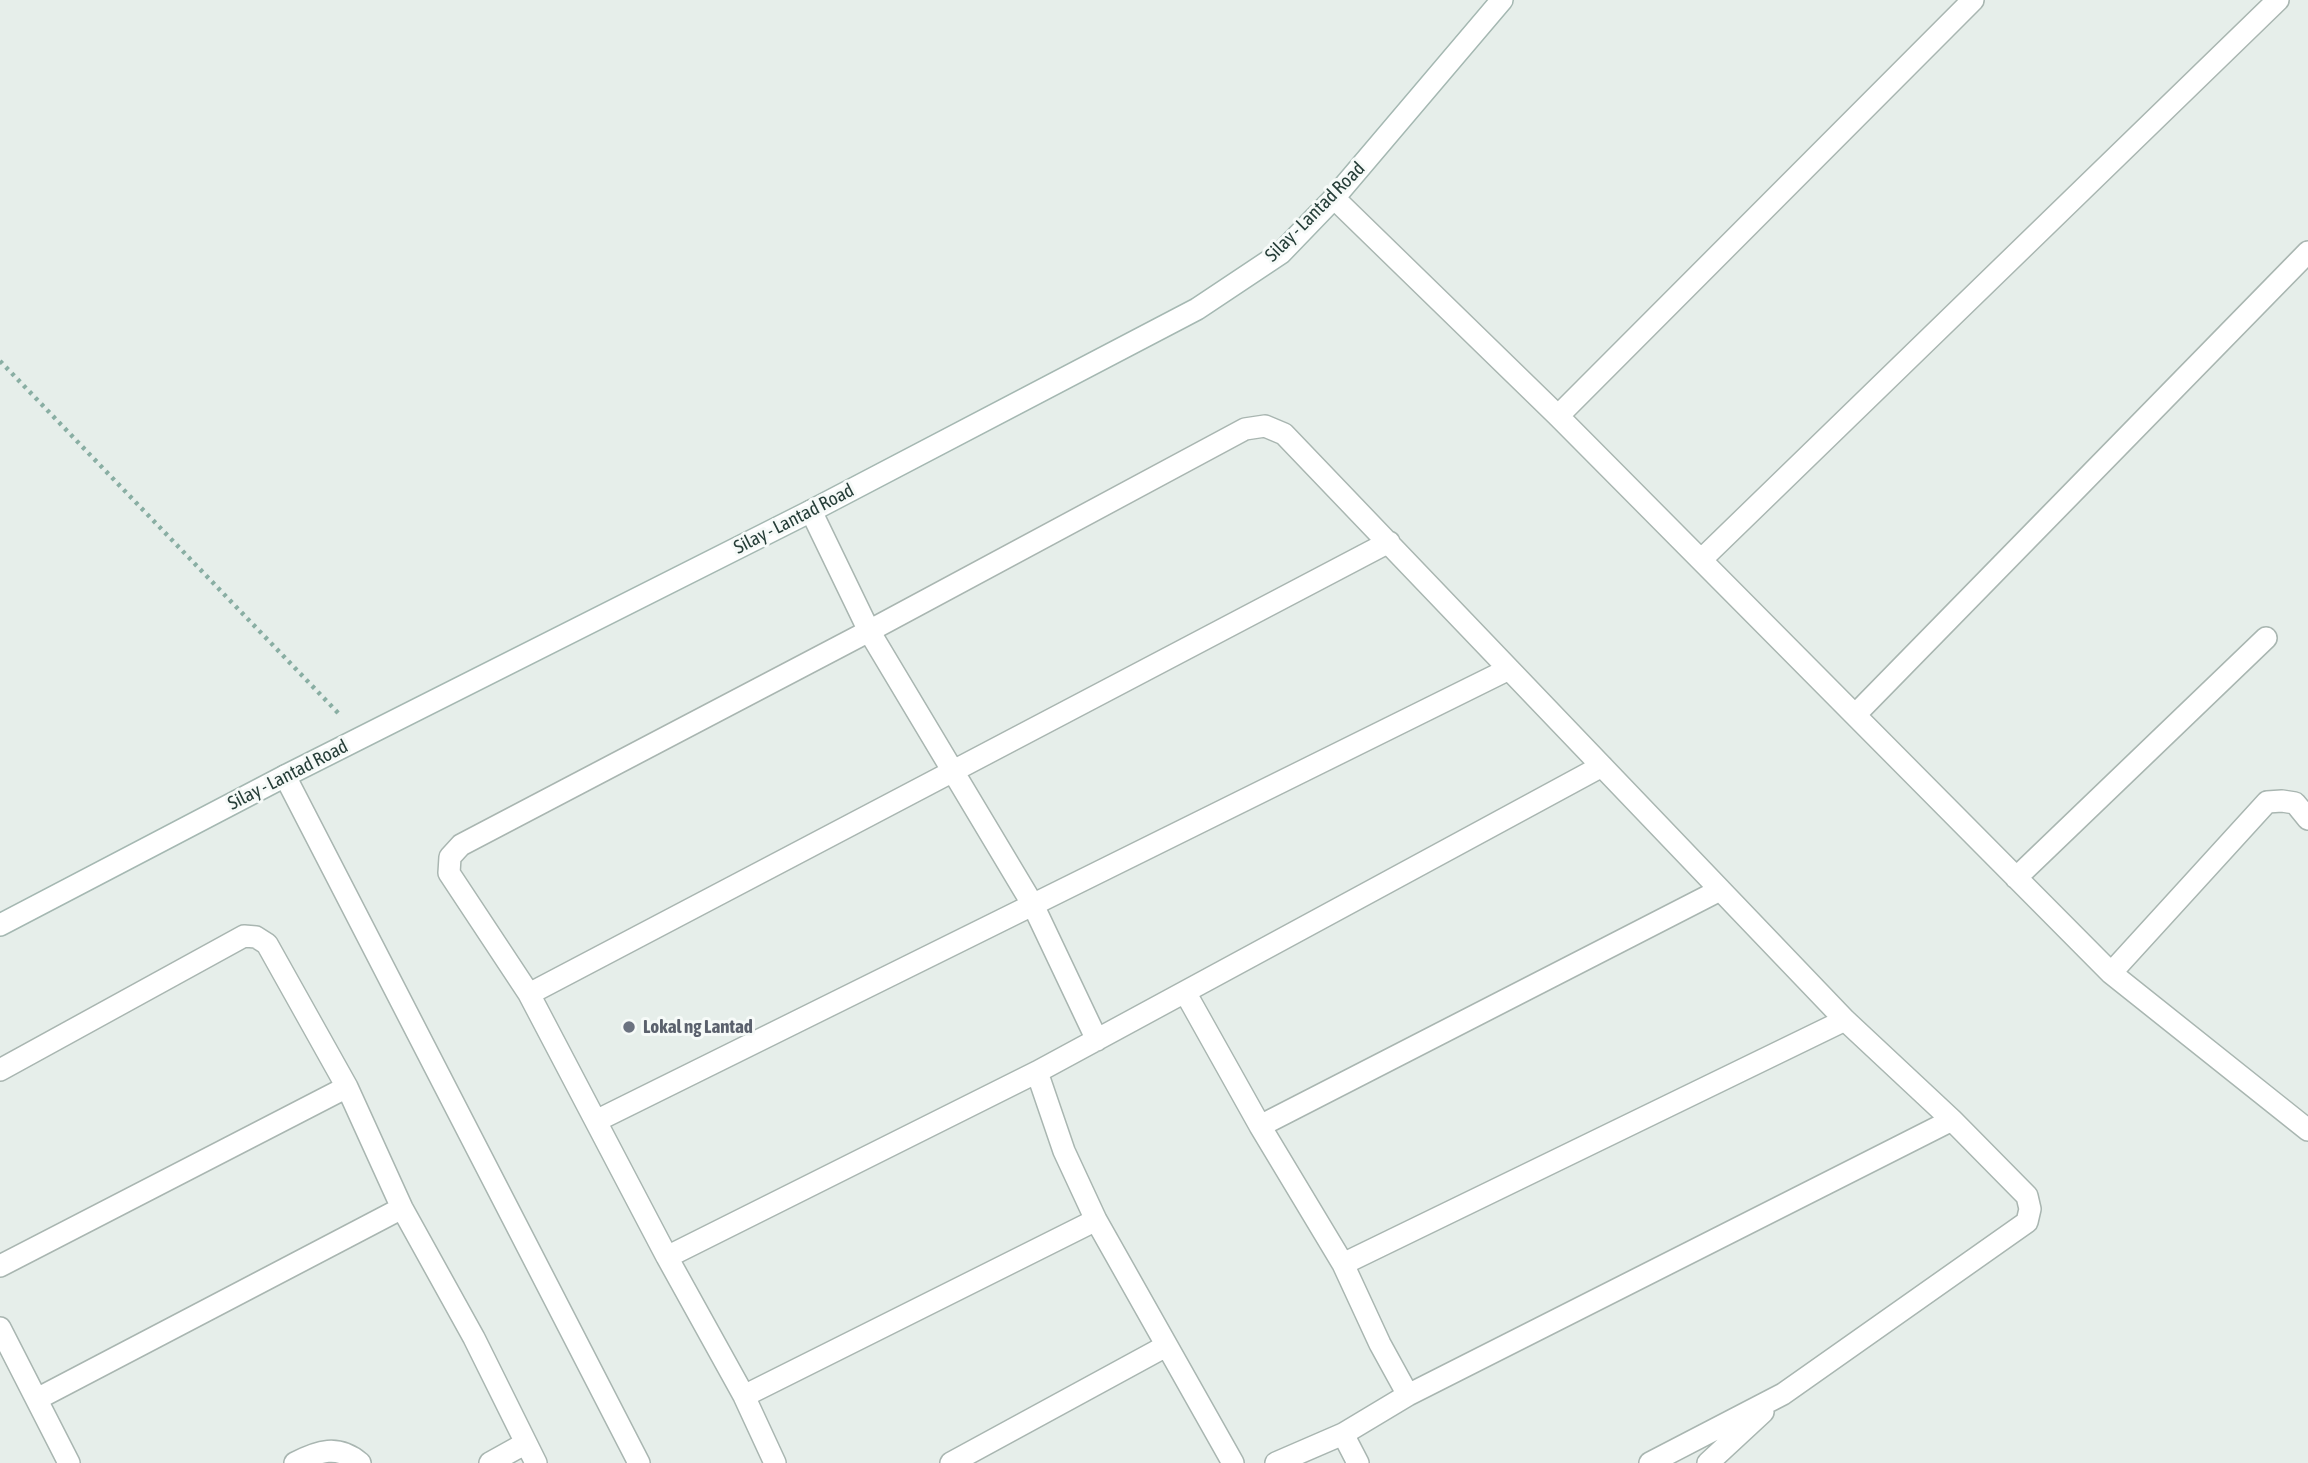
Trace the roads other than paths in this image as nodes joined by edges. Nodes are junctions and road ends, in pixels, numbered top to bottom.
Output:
1 (1502, 0) edge
2 (1973, 0) edge
3 (2278, 0) edge
4 (1334, 198) junction
5 (2308, 252) edge
6 (1558, 416) junction
7 (811, 510) junction
8 (1389, 542) junction
9 (1701, 560) junction
10 (869, 631) junction
11 (2266, 638) dead end
12 (1509, 669) junction
13 (1855, 715) junction
14 (1602, 766) junction
15 (953, 772) junction
16 (285, 776) junction
17 (2308, 820) edge
18 (2016, 878) junction
19 (1720, 890) junction
20 (1033, 905) junction
21 (0, 925) edge
22 (2111, 973) junction
23 (1185, 992) junction
24 (529, 994) junction
25 (1845, 1020) junction
26 (1097, 1040) junction
27 (0, 1070) edge
28 (1037, 1072) junction
29 (347, 1087) junction
30 (1952, 1120) junction
31 (596, 1121) junction
32 (1260, 1126) junction
33 (2308, 1130) edge
34 (402, 1208) junction
35 (1096, 1220) junction
36 (667, 1257) junction
37 (1343, 1264) junction
38 (0, 1266) edge
39 (0, 1328) edge
40 (1166, 1346) junction
41 (1783, 1394) junction
42 (1408, 1395) junction
43 (744, 1396) junction
44 (37, 1399) junction
45 (1343, 1434) junction
46 (526, 1443) junction
47 (69, 1463) edge
48 (295, 1463) edge
49 (360, 1463) edge
50 (490, 1463) edge
51 (537, 1463) edge
52 (639, 1463) edge
53 (775, 1463) edge
54 (951, 1463) edge
55 (1233, 1463) edge
56 (1276, 1463) edge
57 (1357, 1463) edge
58 (1650, 1463) edge
59 (1708, 1463) edge

1 - 4 street, Silay - Lantad Road
2 - 6 street
3 - 9 street
4 - 6 street
4 - 7 street, Silay - Lantad Road
5 - 13 street
6 - 9 street
7 - 10 street
7 - 16 street, Silay - Lantad Road
8 - 10 street
8 - 12 street
8 - 15 street
9 - 13 street
10 - 15 street
10 - 24 street
11 - 18 street
12 - 14 street
12 - 20 street
13 - 18 street
14 - 19 street
14 - 23 street
15 - 20 street
15 - 24 street
16 - 21 street, Silay - Lantad Road
16 - 52 street
17 - 22 street
18 - 22 street
19 - 25 street
19 - 32 street
20 - 26 street
20 - 31 street
22 - 33 street
23 - 26 street
23 - 32 street
24 - 31 street
25 - 30 street
25 - 37 street
26 - 28 street
27 - 29 street
28 - 35 street
28 - 36 street
29 - 34 street
29 - 38 street
30 - 41 street
30 - 42 street
31 - 36 street
32 - 37 street
34 - 44 street
34 - 46 street
35 - 40 street
35 - 43 street
36 - 43 street
37 - 42 street
39 - 44 street
40 - 54 street
40 - 55 street
41 - 58 street
41 - 59 street
42 - 45 street
43 - 53 street
44 - 47 street
45 - 56 street
45 - 57 street
46 - 50 street
46 - 51 street
48 - 49 street

